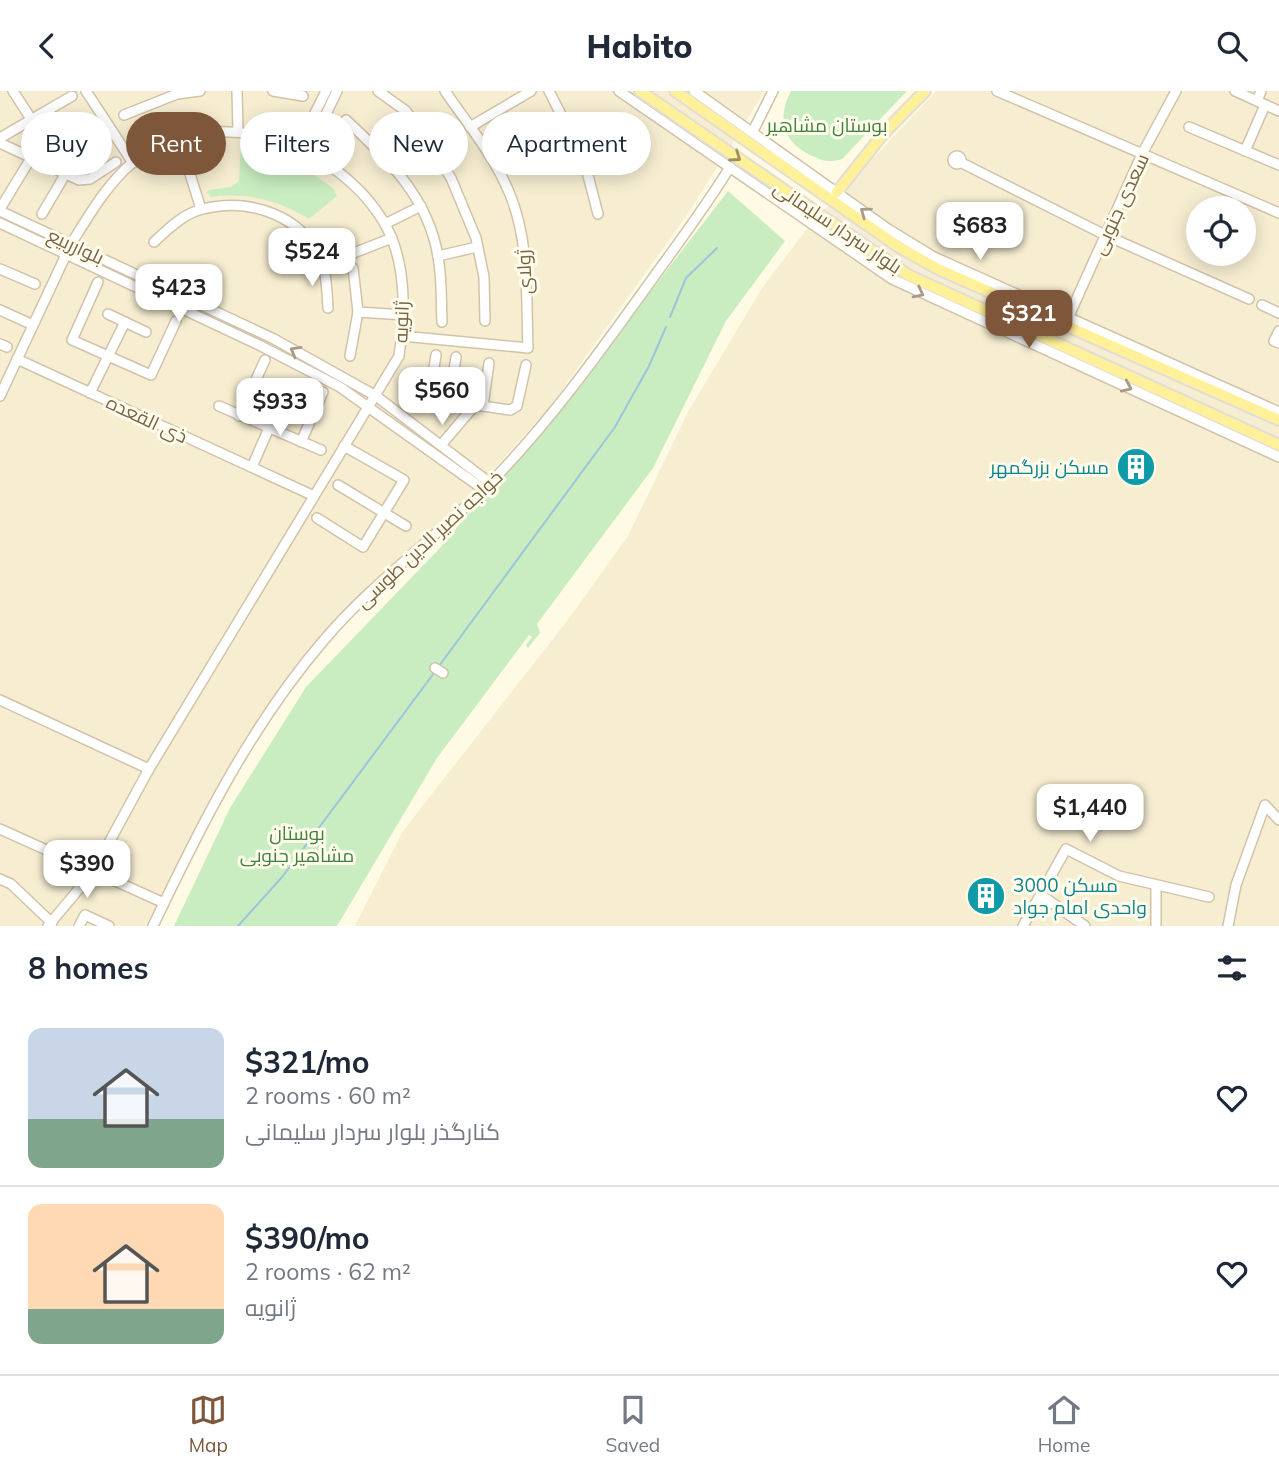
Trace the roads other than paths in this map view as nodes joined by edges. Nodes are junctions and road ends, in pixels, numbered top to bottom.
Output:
1 (13, 91) edge
2 (86, 91) edge
3 (200, 91) edge
4 (237, 91) edge
5 (273, 91) edge
6 (326, 91) edge
7 (337, 91) edge
8 (378, 91) edge
9 (445, 91) edge
10 (531, 91) edge
11 (549, 91) edge
12 (619, 91) edge
13 (637, 91) edge
14 (675, 91) edge
15 (694, 91) edge
16 (773, 91) edge
17 (925, 91) edge
18 (997, 91) edge
19 (1176, 91) edge
20 (1236, 91) edge
21 (1261, 91) edge
22 (176, 93) edge
23 (72, 96) dead end
24 (303, 96) dead end
25 (1261, 103) junction
26 (646, 107) junction
27 (1279, 111) edge
28 (27, 112) edge
29 (46, 112) edge
30 (317, 112) edge
31 (325, 112) edge
32 (407, 112) edge
33 (124, 115) dead end
34 (21, 127) edge
35 (470, 127) junction
36 (1189, 127) dead end
37 (355, 128) edge
38 (753, 131) junction
39 (226, 132) edge
40 (237, 132) junction
41 (240, 132) edge
42 (0, 140) edge
43 (369, 141) edge
44 (1245, 151) junction
45 (21, 152) edge
46 (126, 152) edge
47 (1142, 154) junction
48 (778, 161) junction
49 (116, 163) dead end
50 (960, 163) dead end
51 (112, 165) edge
52 (802, 166) junction
53 (1279, 166) edge
54 (730, 167) junction
55 (126, 171) edge
56 (21, 175) edge
57 (65, 175) edge
58 (70, 175) edge
59 (96, 175) edge
60 (190, 175) edge
61 (341, 175) edge
62 (401, 175) edge
63 (449, 175) edge
64 (837, 192) junction
65 (421, 206) junction
66 (201, 209) junction
67 (0, 210) edge
68 (1279, 213) edge
69 (42, 214) dead end
70 (598, 214) dead end
71 (0, 223) edge
72 (385, 224) junction
73 (1105, 235) junction
74 (391, 238) junction
75 (155, 242) dead end
76 (71, 244) junction
77 (477, 247) junction
78 (65, 255) junction
79 (438, 255) junction
80 (323, 265) junction
81 (353, 268) dead end
82 (0, 269) edge
83 (99, 282) dead end
84 (35, 284) dead end
85 (1249, 299) dead end
86 (1262, 305) dead end
87 (328, 308) dead end
88 (0, 310) edge
89 (358, 312) junction
90 (1279, 313) edge
91 (108, 314) dead end
92 (405, 315) junction
93 (1068, 318) junction
94 (176, 321) dead end
95 (485, 321) dead end
96 (125, 322) junction
97 (442, 322) dead end
98 (33, 325) junction
99 (1279, 331) edge
100 (146, 332) dead end
101 (1008, 334) junction
102 (1035, 335) junction
103 (266, 336) junction
104 (402, 336) junction
105 (1279, 343) edge
106 (261, 346) junction
107 (436, 355) dead end
108 (1055, 355) junction
109 (108, 356) junction
110 (350, 356) dead end
111 (456, 358) dead end
112 (17, 359) junction
113 (265, 360) dead end
114 (489, 363) dead end
115 (526, 365) dead end
116 (265, 390) dead end
117 (323, 392) dead end
118 (90, 393) junction
119 (0, 396) edge
120 (376, 396) junction
121 (282, 398) junction
122 (1279, 400) edge
123 (449, 401) junction
124 (219, 406) dead end
125 (479, 406) junction
126 (369, 407) junction
127 (305, 409) dead end
128 (1275, 410) edge
129 (239, 416) junction
130 (1279, 420) edge
131 (268, 429) junction
132 (301, 442) junction
133 (441, 445) junction
134 (1279, 445) edge
135 (344, 446) junction
136 (321, 450) dead end
137 (1279, 457) edge
138 (252, 467) junction
139 (338, 485) dead end
140 (487, 486) junction
141 (314, 496) junction
142 (384, 513) junction
143 (317, 518) dead end
144 (406, 526) dead end
145 (0, 700) edge
146 (149, 769) junction
147 (1279, 820) edge
148 (0, 829) edge
149 (93, 873) junction
150 (0, 879) edge
151 (1156, 886) junction
152 (1041, 895) junction
153 (1209, 897) dead end
154 (164, 903) junction
155 (50, 924) edge
156 (79, 926) edge
157 (109, 926) edge
158 (153, 926) edge
159 (1023, 926) edge
160 (1085, 926) edge
161 (1156, 926) edge
162 (1228, 926) edge

1 - 28 street
2 - 46 street
3 - 22 street
4 - 40 street
5 - 24 street
6 - 30 street
7 - 31 street
8 - 32 street
9 - 35 street, ژولای
10 - 35 street
11 - 70 street
12 - 26 street
13 - 26 street
13 -> 102 main road, بلوار سردار سلیمانی
14 - 48 main road, بلوار سردار سلیمانی
15 - 38 street
16 - 38 street
17 - 64 main road
18 - 47 street
19 - 47 street, سعدی جنوبی
20 - 25 street
21 - 25 street
22 - 33 street
23 - 29 street
25 - 27 street
25 - 44 street
26 - 54 street
34 - 42 street
35 - 104 street, ژولای
36 - 44 street
37 - 43 street
38 - 52 street
39 - 40 street, ژانویه
40 - 41 street, ژانویه
42 - 45 street
44 - 53 street
47 - 68 street
47 - 73 street, سعدی جنوبی
48 - 52 street
48 - 130 main road, بلوار سردار سلیمانی
49 - 51 street
50 - 73 street
52 - 64 street
54 -> 101 street
54 - 140 street, خواجه نصیر الدین طوسی
55 - 76 street, ژانویه
56 - 67 street
57 - 69 street
58 - 59 street
60 - 66 street
61 - 72 street, ژانویه
62 - 65 street
63 - 77 street
93 -> 64 street
65 - 72 street
65 - 79 street
66 - 75 street
66 - 80 street
67 - 76 street, بلوارربیع
71 - 78 street, بلوارربیع
72 - 74 street, ژانویه
73 - 85 street
73 - 93 street, سعدی جنوبی
74 - 80 street
74 - 92 street, ژانویه
76 - 78 street, ژانویه
76 - 103 street, بلوارربیع
77 - 79 street
77 - 95 street
78 - 98 street, ژانویه
78 - 106 street, بلوارربیع
79 - 97 street
80 - 87 street
81 - 89 street
82 - 84 street
83 - 109 street
86 - 90 street
88 - 98 street
89 - 92 street
89 - 110 street
91 - 96 street
92 - 104 street, ژانویه
93 - 128 street
94 - 109 street
96 - 100 street
96 - 109 street
98 - 112 street, ژانویه
99 - 105 street
101 - 102 street
101 - 108 street
102 - 108 street
102 - 134 main road, بلوار سردار سلیمانی
103 - 106 street
120 -> 103 street, بلوارربیع
104 - 120 street, ژانویه
106 - 126 street, بلوارربیع
107 - 123 street
108 -> 137 street
109 - 118 street
111 - 123 street
112 - 118 street, ذی القعده
112 - 119 street, ژانویه
113 - 129 street
114 - 125 street
115 - 125 street
116 - 121 street
117 - 132 street
118 - 138 street, ذی القعده
120 - 126 street, ژانویه
120 - 133 street, بلوارربیع
121 - 127 street
121 - 131 street
122 - 128 street
123 - 125 street
124 - 129 street
125 - 133 street
126 - 135 street, ژانویه
126 - 140 street, بلوارربیع
129 - 131 street
131 - 132 street
131 - 138 street
132 - 136 street
133 - 140 street, بلوارربیع
135 - 141 street, ژانویه
135 - 142 street
138 - 141 street, ذی القعده
139 - 142 street
140 - 154 street, خواجه نصیر الدین طوسی
141 - 146 street, ژانویه
142 - 143 street
142 - 144 street
145 - 146 street
146 - 149 street, ژانویه
147 - 162 street
148 - 149 street
149 - 154 street
149 - 155 street, ژانویه
150 - 155 street
151 - 152 street
151 - 153 street
151 - 161 street
152 - 159 street
152 - 160 street
154 - 158 street, خواجه نصیر الدین طوسی
156 - 157 street

